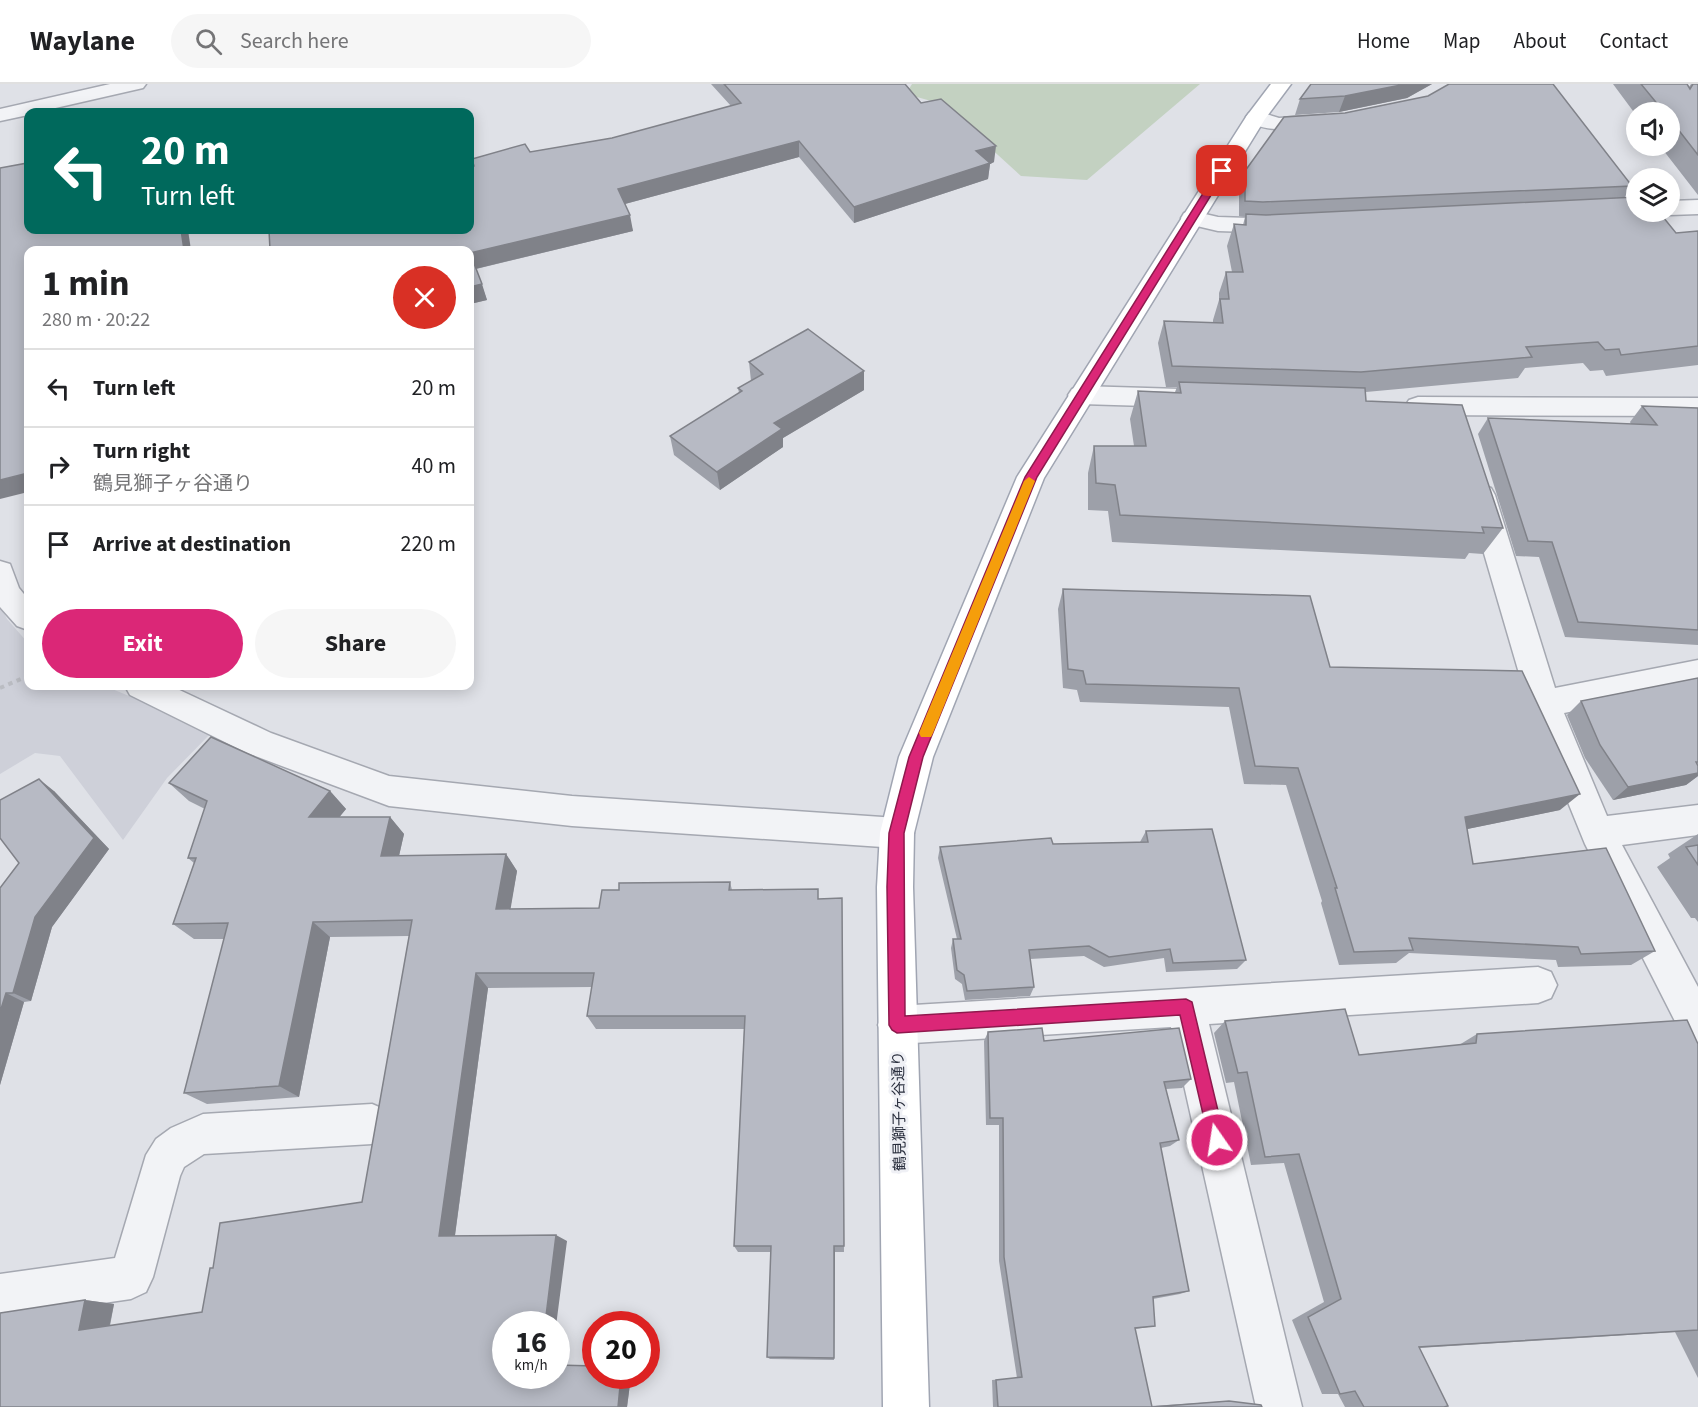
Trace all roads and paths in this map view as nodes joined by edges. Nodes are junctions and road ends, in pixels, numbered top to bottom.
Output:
1 (136, 84) edge
2 (1281, 84) edge
3 (31, 108) edge
4 (24, 110) edge
5 (0, 115) edge
6 (1256, 117) junction
7 (1349, 118) edge
8 (1698, 207) edge
9 (1680, 208) edge
10 (1192, 218) junction
11 (1305, 225) edge
12 (1081, 395) junction
13 (1209, 399) edge
14 (1395, 406) edge
15 (1698, 407) edge
16 (1474, 473) edge
17 (0, 572) edge
18 (24, 614) edge
19 (1698, 673) edge
20 (24, 678) edge
21 (0, 688) edge
22 (149, 690) edge
23 (1544, 704) junction
24 (1698, 820) edge
25 (897, 833) junction
26 (1597, 833) junction
27 (1538, 985) dead end
28 (1186, 1007) junction
29 (897, 1025) junction
30 (1698, 1026) edge
31 (372, 1125) dead end
32 (0, 1296) edge
33 (906, 1407) edge
34 (1279, 1407) edge

1 - 3 street
2 - 6 main road, 鶴見獅子ヶ谷通り
4 - 5 street
6 - 7 street
6 - 10 main road, 鶴見獅子ヶ谷通り
8 - 9 street
10 - 11 street
10 - 12 main road, 鶴見獅子ヶ谷通り
12 - 13 street
12 - 25 main road, 鶴見獅子ヶ谷通り
14 - 15 street
16 - 23 street
17 - 18 street
19 - 23 street
20 - 21 path
22 - 25 street
23 - 26 street
24 - 26 street
25 - 29 main road, 鶴見獅子ヶ谷通り
26 - 30 street
27 - 28 street
28 - 29 street
28 - 34 street
29 - 33 main road, 鶴見獅子ヶ谷通り
31 - 32 street

